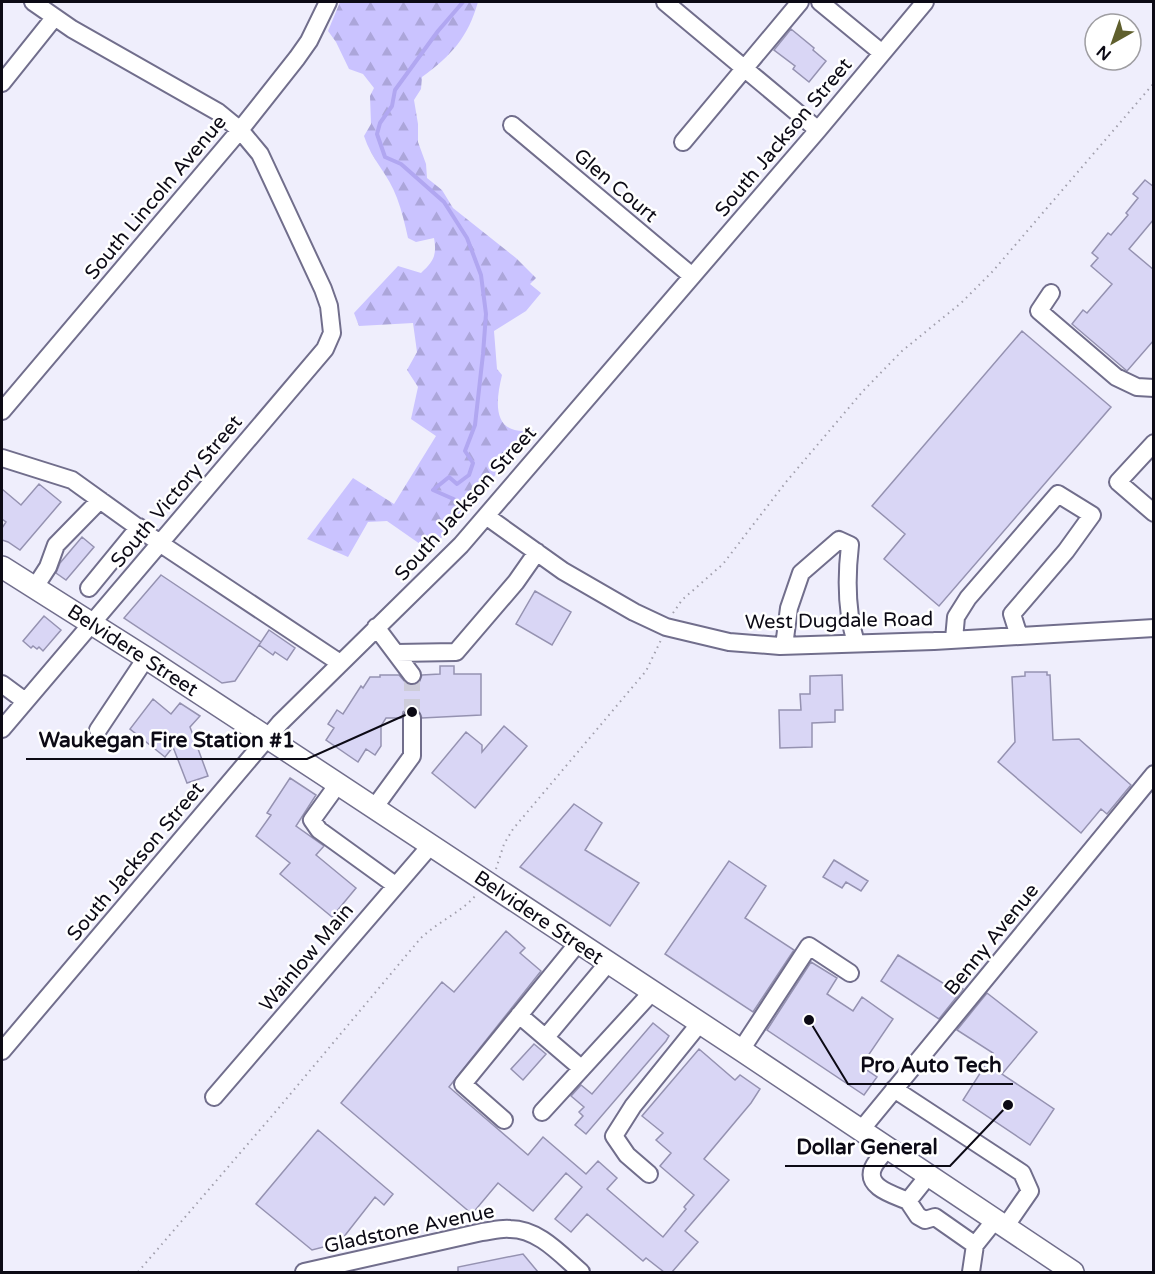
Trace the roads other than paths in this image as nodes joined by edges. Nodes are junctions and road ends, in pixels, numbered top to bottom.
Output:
1 (33, 2) edge
2 (328, 2) edge
3 (665, 2) edge
4 (800, 2) edge
5 (820, 2) edge
6 (926, 2) edge
7 (54, 18) junction
8 (882, 53) junction
9 (744, 68) junction
10 (2, 83) edge
11 (512, 125) dead end
12 (240, 130) junction
13 (818, 130) junction
14 (683, 142) dead end
15 (692, 276) junction
16 (1051, 293) dead end
17 (1154, 388) edge
18 (2, 411) edge
19 (1154, 443) edge
20 (2, 458) edge
21 (100, 500) junction
22 (1154, 513) edge
23 (486, 516) junction
24 (139, 527) junction
25 (161, 544) junction
26 (537, 552) junction
27 (2, 567) edge
28 (35, 587) junction
29 (89, 588) dead end
30 (91, 624) junction
31 (376, 627) junction
32 (1154, 628) edge
33 (1019, 636) junction
34 (954, 639) junction
35 (856, 643) junction
36 (784, 646) junction
37 (396, 653) junction
38 (146, 658) junction
39 (340, 663) junction
40 (412, 675) tunnel mouth
41 (2, 684) edge
42 (25, 701) junction
43 (412, 718) tunnel mouth
44 (2, 729) edge
45 (98, 730) dead end
46 (268, 738) junction
47 (1154, 774) edge
48 (338, 784) junction
49 (374, 808) junction
50 (431, 845) junction
51 (395, 885) junction
52 (578, 943) junction
53 (608, 963) junction
54 (850, 973) dead end
55 (652, 992) junction
56 (519, 1016) junction
57 (700, 1023) junction
58 (546, 1038) junction
59 (741, 1050) junction
60 (2, 1051) edge
61 (581, 1068) junction
62 (894, 1089) junction
63 (214, 1097) dead end
64 (542, 1112) dead end
65 (504, 1120) dead end
66 (861, 1130) junction
67 (888, 1148) junction
68 (649, 1174) dead end
69 (928, 1176) junction
70 (964, 1199) junction
71 (908, 1201) junction
72 (946, 1223) junction
73 (1000, 1224) junction
74 (975, 1245) junction
75 (304, 1272) edge
76 (581, 1272) edge
77 (970, 1272) edge
78 (1072, 1272) edge

1 - 7 street, South Victory Street
2 - 12 street, South Lincoln Avenue
3 - 9 street
4 - 9 street
5 - 8 street
6 - 8 street, South Jackson Street
7 - 10 street
7 - 12 street, South Victory Street
8 - 13 street, South Jackson Street
9 - 13 street
9 - 14 street
11 - 15 street, Glen Court
12 - 18 street, South Lincoln Avenue
12 - 25 street, South Victory Street
13 - 15 street, South Jackson Street
15 - 23 street, South Jackson Street
16 - 17 street
19 - 22 street
20 - 21 street
21 - 24 street
21 - 28 street
23 - 26 street, West Dugdale Road
23 - 31 street, South Jackson Street
24 - 25 street
24 - 29 street
25 - 30 street, South Victory Street
25 - 39 street
26 - 36 street, West Dugdale Road
26 - 37 street
27 - 28 main road, Belvidere Street
28 - 30 main road, Belvidere Street
30 - 38 main road, Belvidere Street
30 - 42 street, South Victory Street
31 - 37 street
31 - 39 street, South Jackson Street
32 - 33 street, West Dugdale Road
33 - 34 street, West Dugdale Road
33 - 34 street
34 - 35 street, West Dugdale Road
35 - 36 street, West Dugdale Road
35 - 36 street
37 - 40 street
38 - 45 street
38 - 46 main road, Belvidere Street
39 - 46 street, South Jackson Street
41 - 42 street
42 - 44 street, South Victory Street
43 - 49 street
46 - 48 main road, Belvidere Street
46 - 60 street, South Jackson Street
47 - 62 street, Benny Avenue
48 - 49 main road, Belvidere Street
48 - 51 street
49 - 50 main road, Belvidere Street
50 - 51 street, Wainlow Main
50 - 52 main road, Belvidere Street
51 - 63 street, Wainlow Main
52 - 53 main road, Belvidere Street
52 - 56 street
53 - 55 main road, Belvidere Street
53 - 58 street
54 - 59 street
55 - 57 main road, Belvidere Street
55 - 61 street
56 - 58 street
56 - 65 street
57 - 59 main road, Belvidere Street
57 - 68 street
58 - 61 street
59 - 66 main road, Belvidere Street
61 - 64 street
62 - 66 street, Benny Avenue
62 - 73 street
66 - 67 main road, Belvidere Street
67 - 69 main road, Belvidere Street
67 - 71 street
69 - 70 main road, Belvidere Street
69 - 71 street
70 - 72 street
70 - 73 main road, Belvidere Street
71 - 72 street
72 - 74 street
73 - 74 street
73 - 78 main road, Belvidere Street
74 - 77 street
75 - 76 street, Gladstone Avenue

